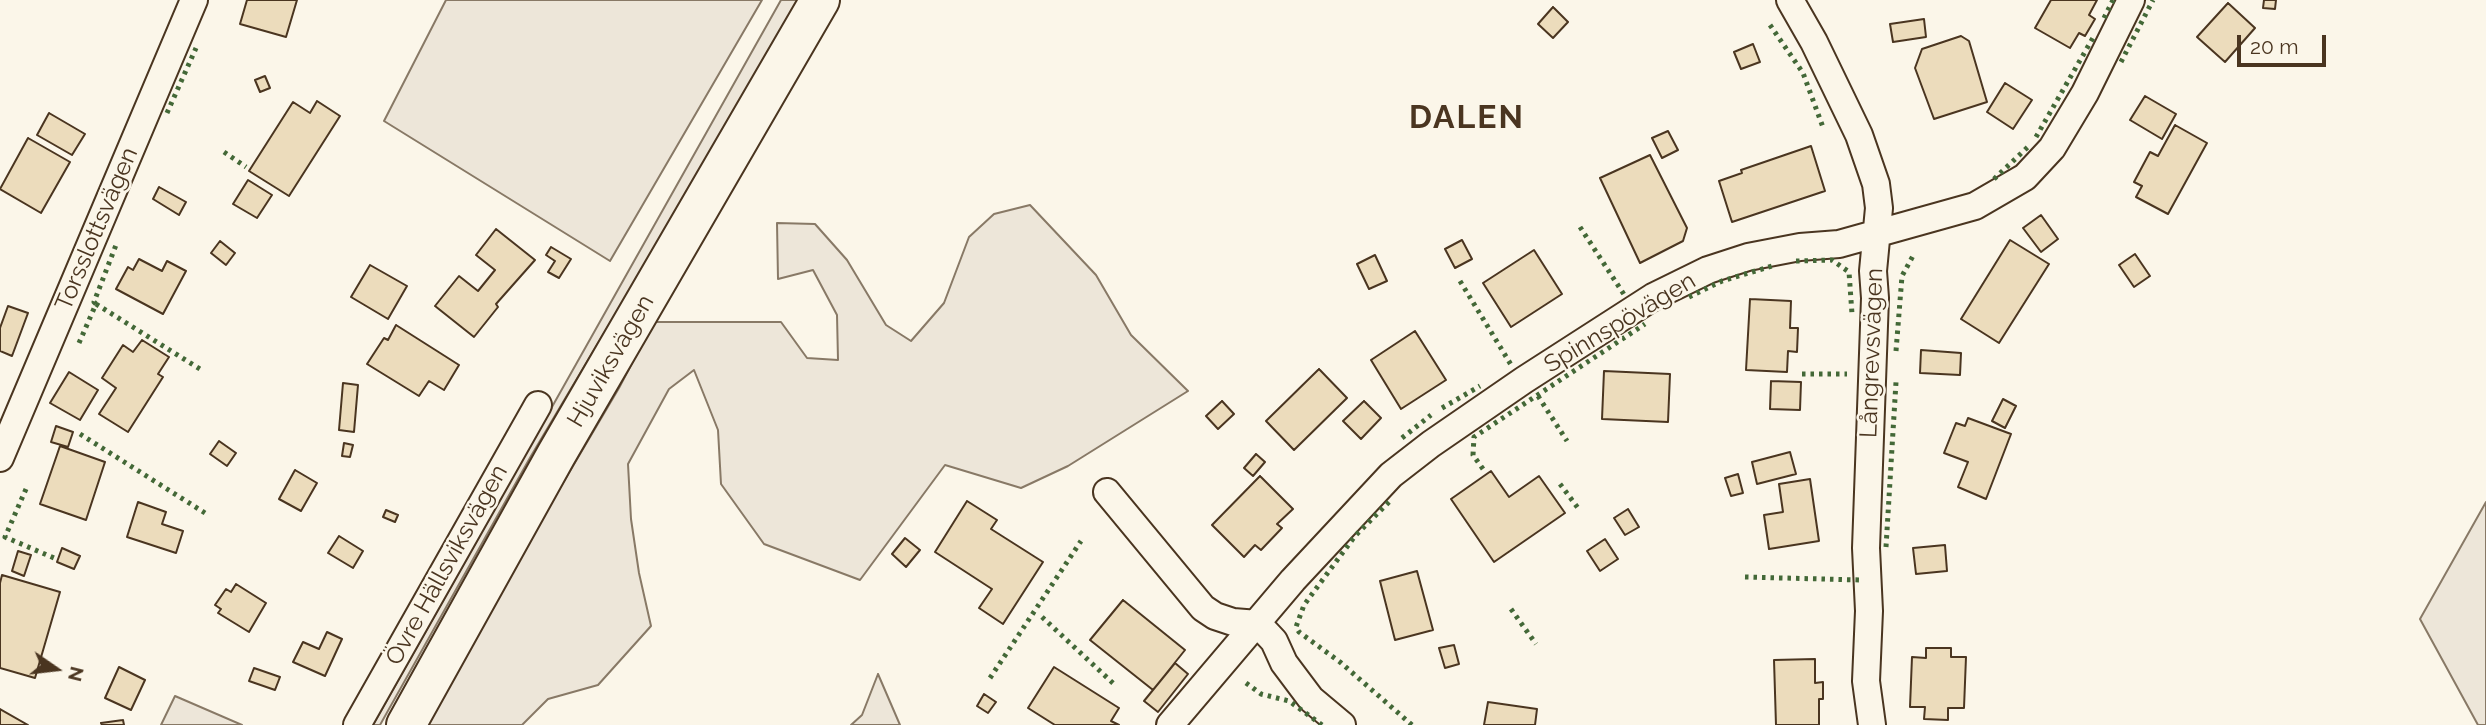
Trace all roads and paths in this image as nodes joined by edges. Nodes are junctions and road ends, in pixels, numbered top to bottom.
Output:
1 (194, 0) edge
2 (820, 0) edge
3 (1790, 0) edge
4 (2131, 0) edge
5 (1877, 235) junction
6 (538, 405) dead end
7 (0, 458) edge
8 (1107, 492) dead end
9 (1258, 624) junction
10 (357, 725) edge
11 (406, 725) edge
12 (1170, 725) edge
13 (1342, 725) edge
14 (1872, 725) edge

1 - 7 street, Torsslottsvägen
2 - 11 main road, Hjuviksvägen
3 - 5 street, Långrevsvägen
4 - 5 street, Spinnspövägen
5 - 9 street, Spinnspövägen
5 - 14 street, Långrevsvägen
6 - 10 street, Övre Hällsviksvägen
8 - 9 street
9 - 12 street, Spinnspövägen
9 - 13 street

